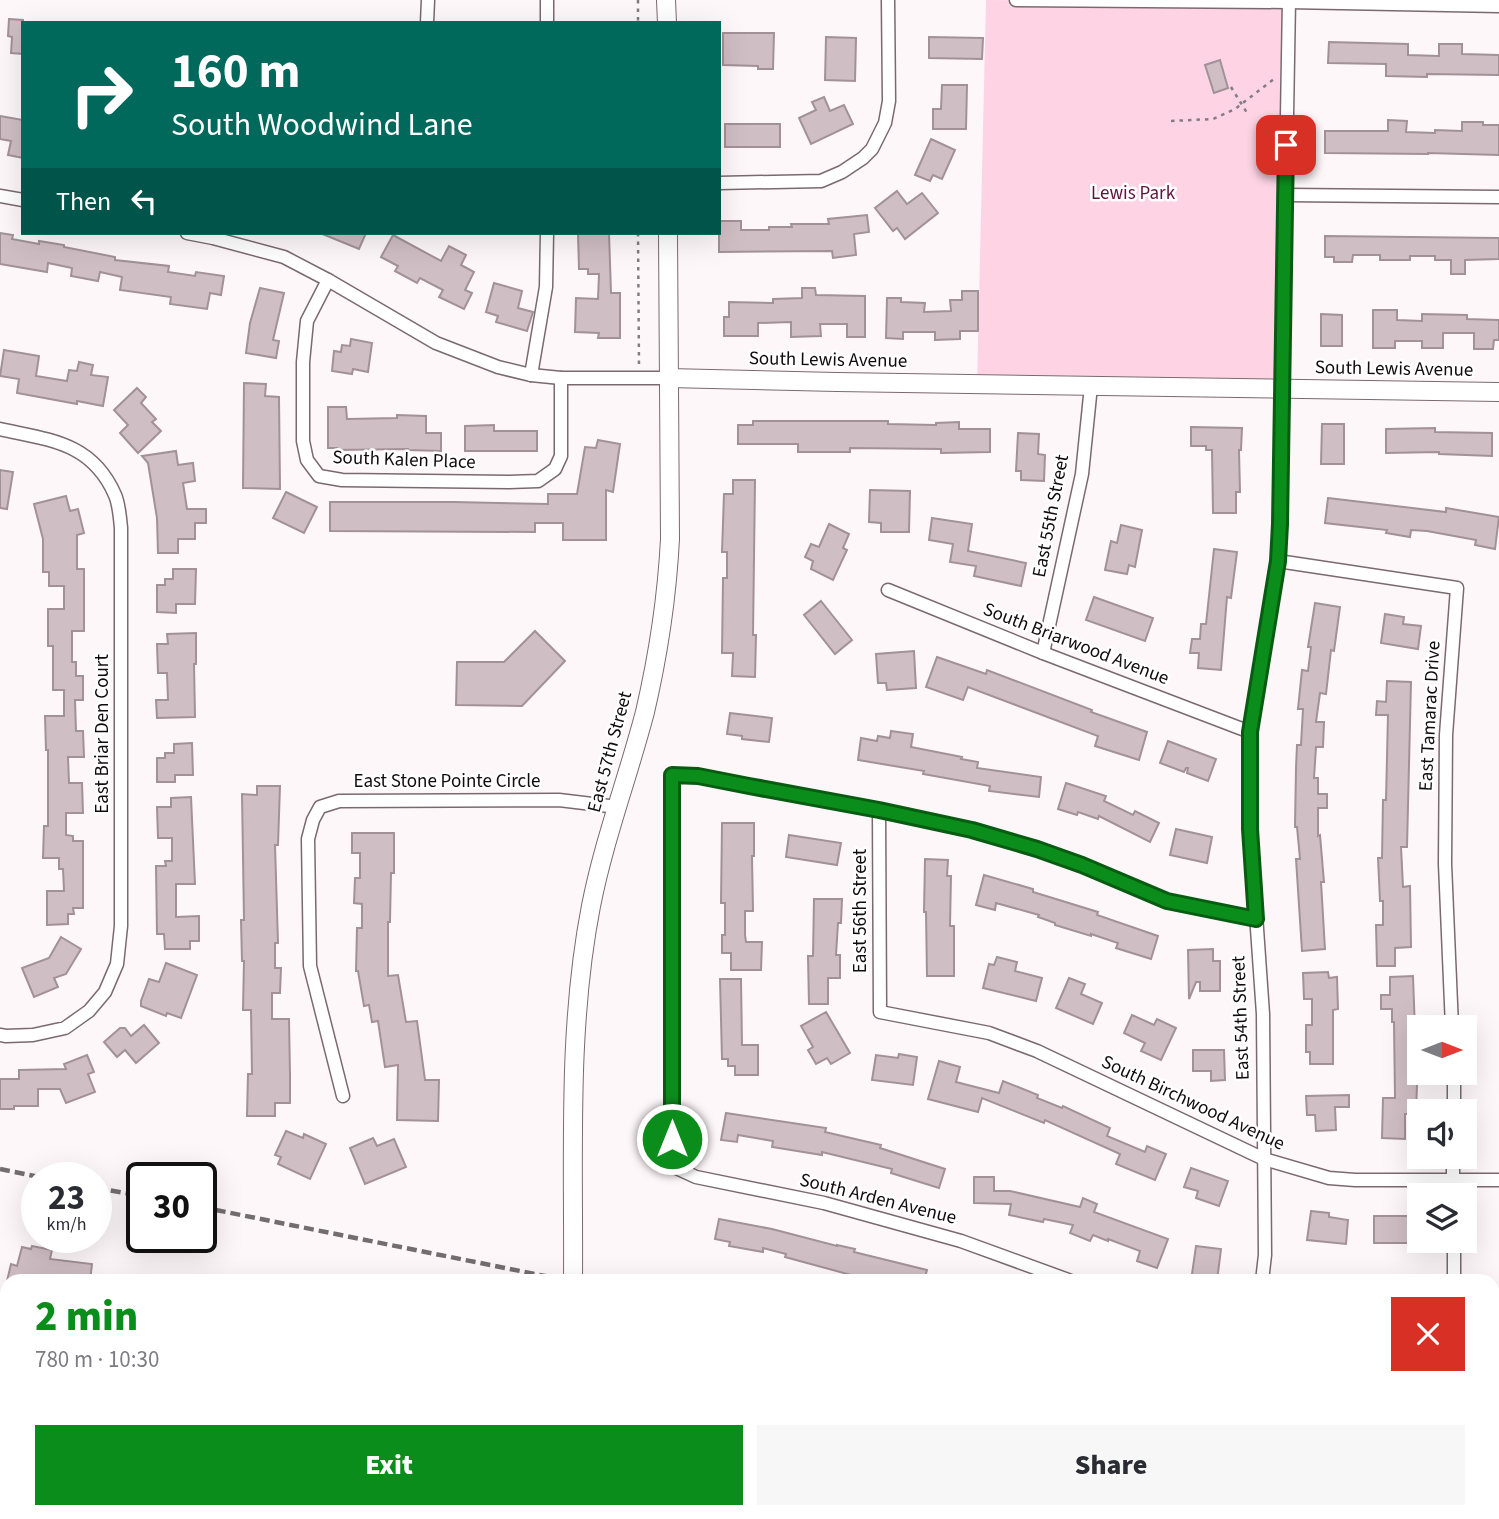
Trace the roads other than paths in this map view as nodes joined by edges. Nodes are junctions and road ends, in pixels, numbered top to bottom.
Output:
1 (428, 0) edge
2 (547, 0) edge
3 (666, 0) edge
4 (888, 0) edge
5 (1016, 0) edge
6 (1091, 1) edge
7 (1289, 1) edge
8 (1457, 2) edge
9 (1499, 6) edge
10 (428, 21) edge
11 (547, 21) edge
12 (667, 21) edge
13 (721, 183) edge
14 (1286, 195) junction
15 (0, 196) edge
16 (1499, 197) edge
17 (21, 200) edge
18 (195, 235) edge
19 (547, 235) edge
20 (668, 235) edge
21 (328, 280) junction
22 (531, 375) junction
23 (668, 378) junction
24 (561, 379) junction
25 (1091, 386) junction
26 (1282, 389) junction
27 (1499, 392) edge
28 (0, 429) edge
29 (1278, 561) junction
30 (888, 590) dead end
31 (1043, 653) junction
32 (1250, 732) junction
33 (617, 807) junction
34 (879, 810) junction
35 (1256, 919) junction
36 (880, 1012) joint
37 (1451, 1015) edge
38 (0, 1035) edge
39 (342, 1096) dead end
40 (1264, 1159) junction
41 (1453, 1169) edge
42 (1453, 1180) junction
43 (1499, 1180) edge
44 (1454, 1253) edge
45 (573, 1274) edge
46 (1053, 1274) edge
47 (1263, 1274) edge
48 (1454, 1274) edge

1 - 10 street
2 - 11 street
3 - 12 main road
4 - 13 street
5 - 6 street
6 - 7 street
7 - 8 street
7 - 14 street, East 54th Street
8 - 9 street
14 - 16 street
14 - 26 street, East 54th Street
15 - 17 street
18 - 21 street, South Lewis Avenue
19 - 22 street
20 - 23 main road, East 57th Street
21 - 22 street, South Lewis Avenue
21 - 24 street, South Kalen Place
22 - 24 street, South Lewis Avenue
23 - 24 street, South Lewis Avenue
23 - 25 main road, South Lewis Avenue
23 - 33 main road, East 57th Street
25 - 26 main road, South Lewis Avenue
25 - 31 street, East 55th Street
26 - 27 main road, South Lewis Avenue
26 - 29 street, East 54th Street
28 - 38 street, East Briar Den Court
29 - 32 street, East 54th Street
29 - 37 street, East Tamarac Drive
30 - 31 street, South Briarwood Avenue
31 - 32 street, South Briarwood Avenue
32 - 35 street, East 54th Street
33 - 39 street, East Stone Pointe Circle
33 - 45 main road, East 57th Street
34 - 35 street
34 - 36 street, East 56th Street
34 - 46 street, South Arden Avenue
35 - 40 street, East 54th Street
36 - 40 street, South Birchwood Avenue
40 - 42 street, South Birchwood Avenue
40 - 47 street, East 54th Street
41 - 42 street
42 - 43 street, South Birchwood Avenue
44 - 48 street

